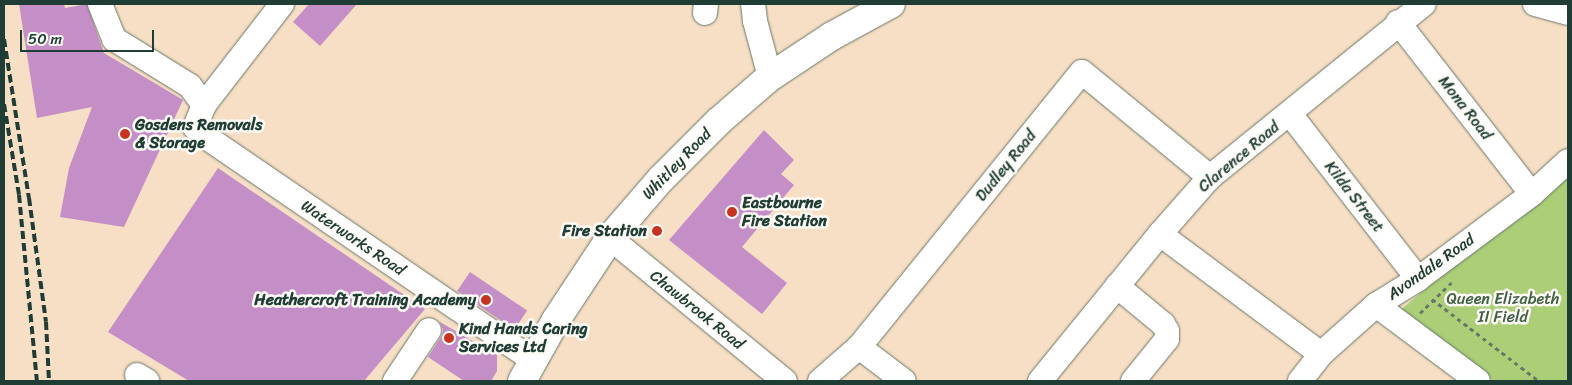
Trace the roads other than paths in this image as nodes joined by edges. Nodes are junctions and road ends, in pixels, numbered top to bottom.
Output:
1 (100, 4) edge
2 (282, 4) edge
3 (753, 4) edge
4 (891, 4) edge
5 (1424, 4) edge
6 (1535, 4) edge
7 (1568, 13) edge
8 (1398, 22) junction
9 (770, 77) junction
10 (204, 104) junction
11 (1290, 114) junction
12 (1568, 160) edge
13 (1210, 177) junction
14 (1532, 194) junction
15 (1160, 234) junction
16 (610, 238) junction
17 (1418, 279) junction
18 (1117, 286) junction
19 (1376, 305) junction
20 (429, 330) dead end
21 (859, 347) junction
22 (1321, 354) junction
23 (527, 370) edge
24 (780, 380) edge
25 (394, 381) edge
26 (820, 381) edge
27 (904, 381) edge
28 (1040, 381) edge
29 (1133, 381) edge
30 (1300, 381) edge
31 (1478, 381) edge

1 - 10 street
2 - 10 street
3 - 9 street
4 - 9 main road, Whitley Road
5 - 8 street, Clarence Road
6 - 7 street
8 - 11 street, Clarence Road
8 - 14 street, Mona Road
9 - 16 main road, Whitley Road
10 - 23 street, Waterworks Road
11 - 13 street, Clarence Road
11 - 17 street, Kilda Street
12 - 14 street, Avondale Road
13 - 15 street, Clarence Road
13 - 21 street, Dudley Road
14 - 17 street, Avondale Road
15 - 18 street, Clarence Road
15 - 22 street
16 - 23 main road, Whitley Road
16 - 24 street, Chawbrook Road
17 - 19 street, Avondale Road
18 - 28 street, Clarence Road
18 - 29 street
19 - 22 street, Avondale Road
19 - 31 street
20 - 25 street
21 - 26 street, Dudley Road
21 - 27 street
22 - 30 street, Avondale Road

